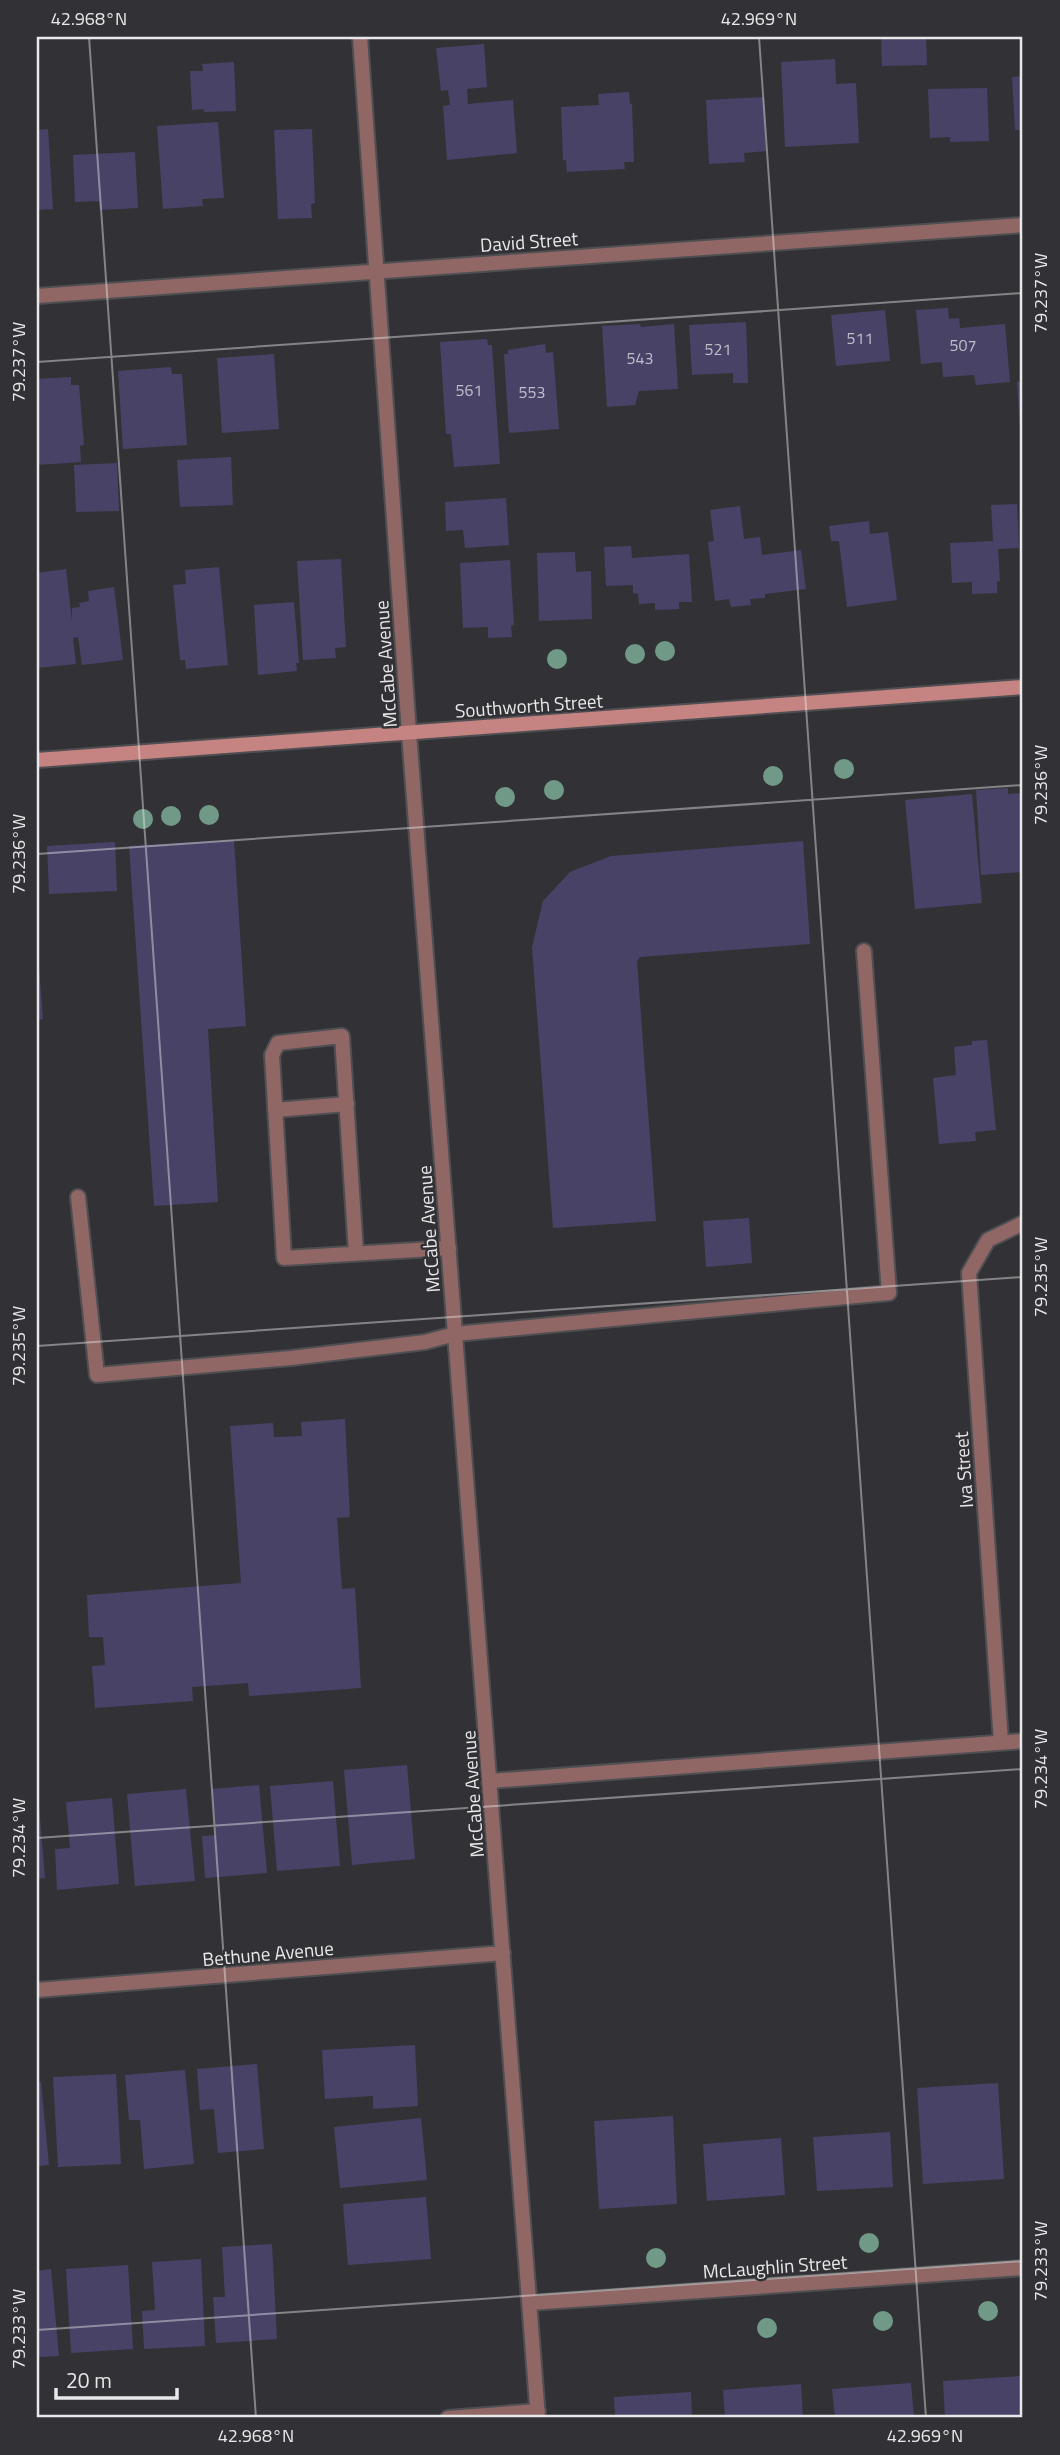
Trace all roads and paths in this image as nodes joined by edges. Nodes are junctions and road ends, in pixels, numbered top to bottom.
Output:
1 (360, 37) edge
2 (1023, 225) edge
3 (378, 271) junction
4 (37, 296) edge
5 (1023, 687) edge
6 (409, 733) junction
7 (37, 760) edge
8 (864, 951) dead end
9 (347, 1104) junction
10 (275, 1110) junction
11 (78, 1197) dead end
12 (1023, 1223) edge
13 (449, 1248) junction
14 (356, 1253) junction
15 (455, 1334) junction
16 (1023, 1741) edge
17 (1001, 1742) junction
18 (490, 1781) junction
19 (503, 1953) junction
20 (37, 1990) edge
21 (1023, 2268) edge
22 (530, 2303) junction
23 (538, 2415) edge
24 (448, 2418) edge

1 - 3 street, McCabe Avenue
2 - 3 street, David Street
3 - 4 street, David Street
3 - 6 street, McCabe Avenue
5 - 6 main road, Southworth Street
6 - 7 main road, Southworth Street
6 - 13 street, McCabe Avenue
8 - 15 street
9 - 10 street
9 - 10 street
9 - 14 street
10 - 14 street
11 - 15 street
12 - 17 street, Iva Street
13 - 14 street
13 - 15 street, McCabe Avenue
15 - 18 street, McCabe Avenue
16 - 17 street
17 - 18 street
18 - 19 street, McCabe Avenue
19 - 20 street, Bethune Avenue
19 - 22 street, McCabe Avenue
21 - 22 street, McLaughlin Street
22 - 23 street, McCabe Avenue
23 - 24 street

